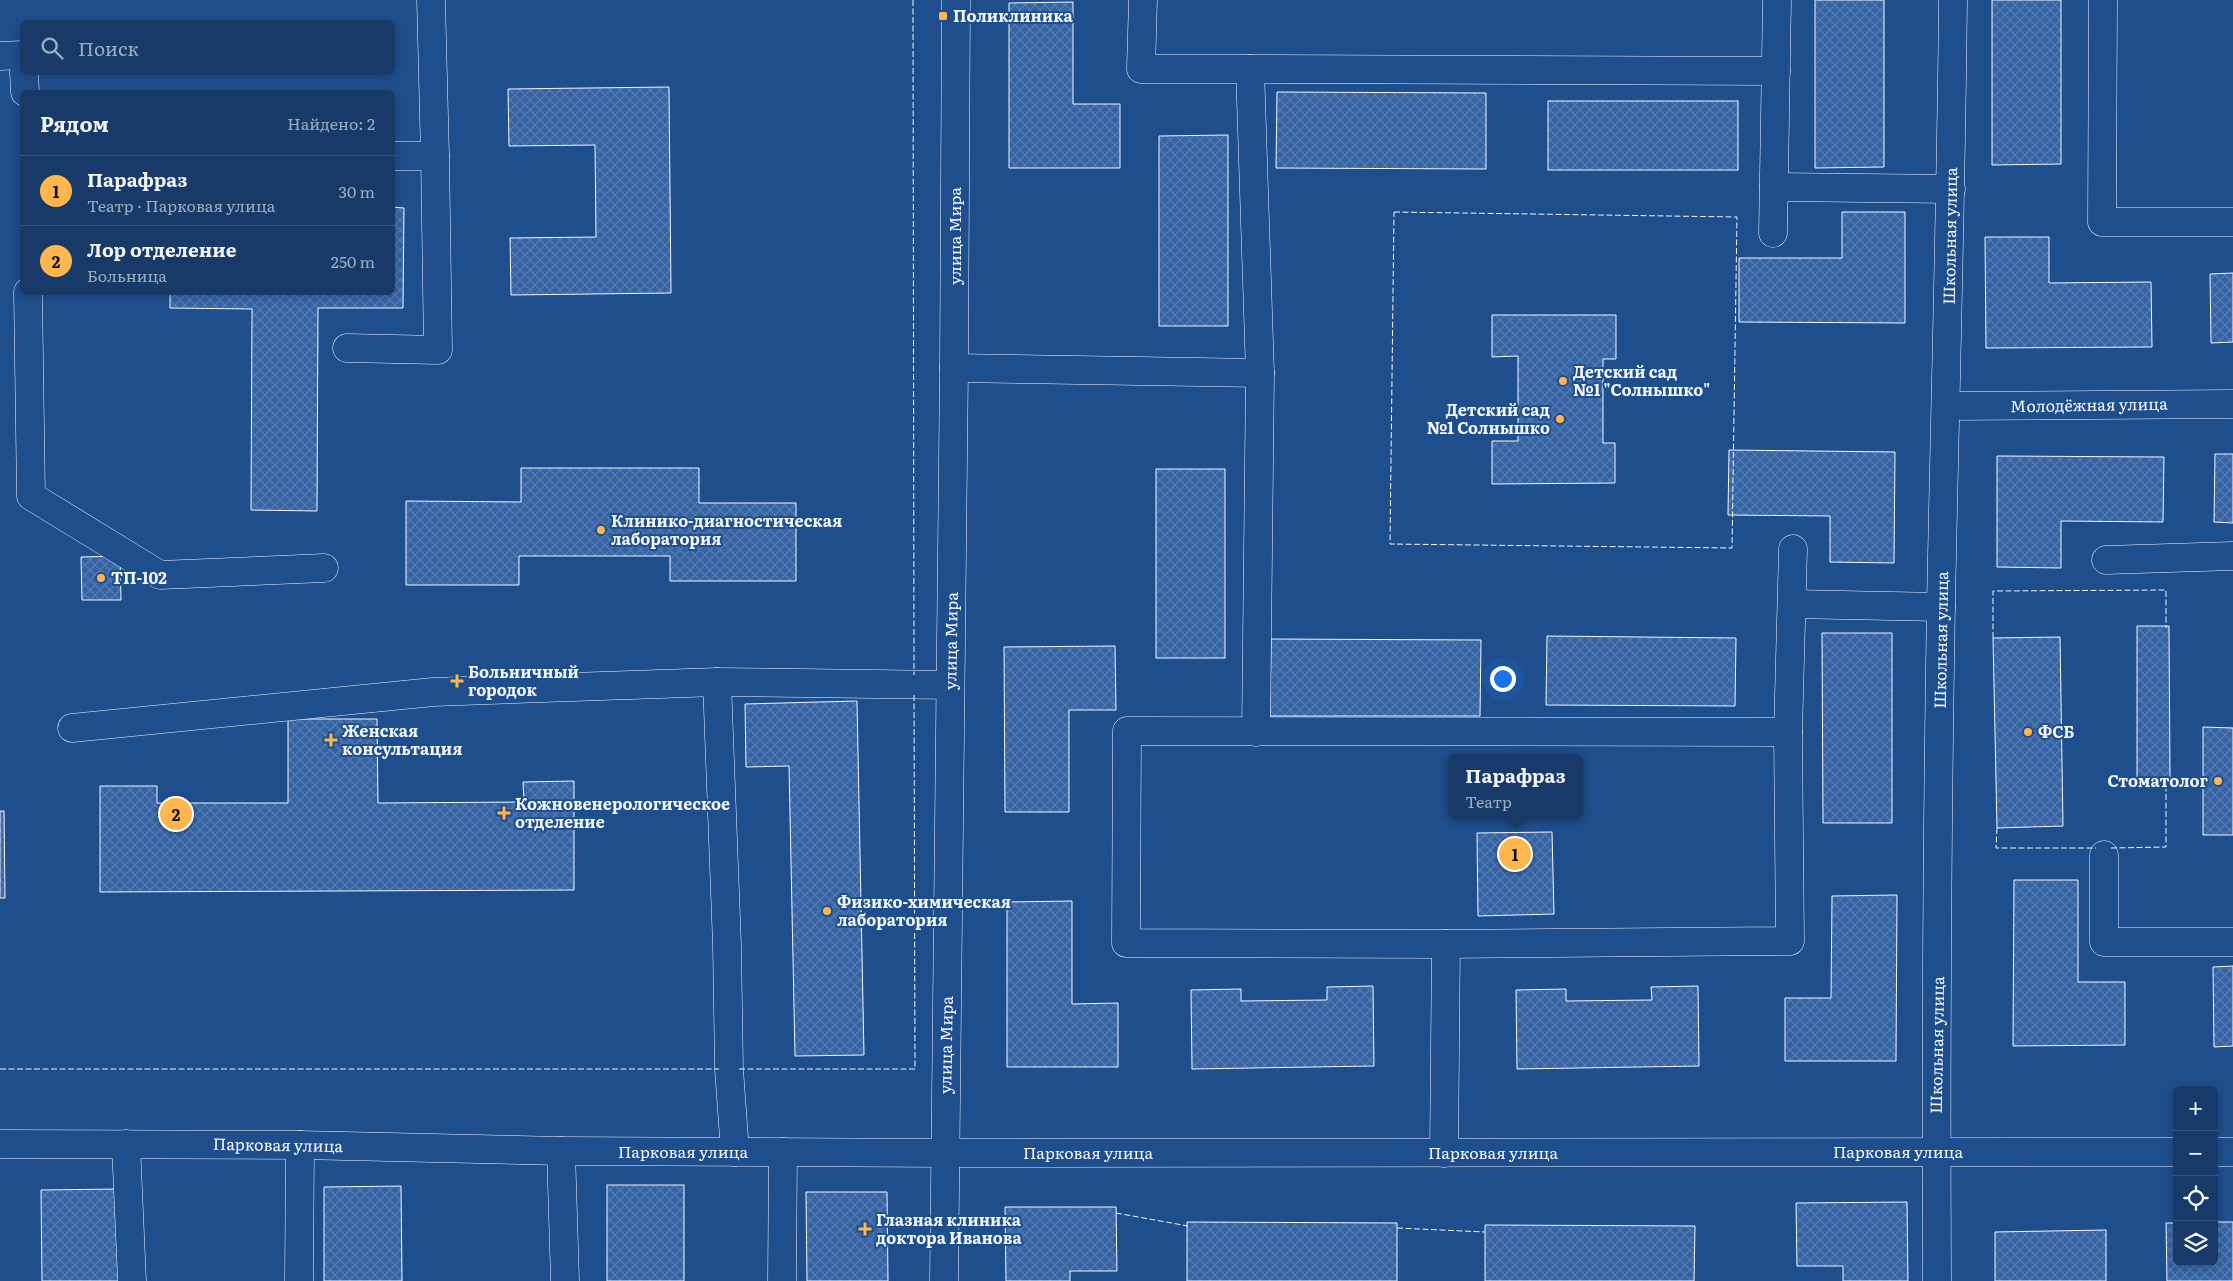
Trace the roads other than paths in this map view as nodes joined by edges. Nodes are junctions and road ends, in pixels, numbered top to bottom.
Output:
1 (431, 0) edge
2 (956, 0) edge
3 (1142, 0) edge
4 (1777, 0) edge
5 (1953, 0) edge
6 (2104, 0) edge
7 (20, 55) edge
8 (0, 56) edge
9 (1250, 69) junction
10 (1776, 71) junction
11 (24, 75) edge
12 (25, 90) edge
13 (395, 156) edge
14 (435, 156) junction
15 (1774, 187) junction
16 (1951, 189) junction
17 (2233, 222) edge
18 (1773, 233) dead end
19 (28, 295) edge
20 (347, 348) dead end
21 (954, 368) junction
22 (1260, 373) junction
23 (2233, 404) edge
24 (1946, 406) junction
25 (1793, 548) dead end
26 (2233, 556) edge
27 (2106, 560) dead end
28 (324, 568) dead end
29 (1792, 604) junction
30 (1941, 607) junction
31 (717, 682) junction
32 (950, 685) junction
33 (72, 728) dead end
34 (1256, 732) junction
35 (1788, 732) junction
36 (2104, 855) dead end
37 (2233, 942) edge
38 (1446, 944) junction
39 (0, 1144) edge
40 (126, 1144) junction
41 (300, 1144) junction
42 (561, 1151) junction
43 (735, 1152) junction
44 (783, 1152) junction
45 (1936, 1152) junction
46 (2173, 1152) edge
47 (2218, 1152) edge
48 (2233, 1152) edge
49 (1444, 1153) junction
50 (945, 1154) junction
51 (132, 1281) edge
52 (299, 1281) edge
53 (565, 1281) edge
54 (782, 1281) edge
55 (944, 1281) edge
56 (1937, 1281) edge

1 - 14 street
2 - 21 street, улица Мира
3 - 9 street
4 - 10 street
5 - 16 street, Школьная улица
6 - 17 street
7 - 8 street
9 - 10 street
9 - 22 street
10 - 15 street
11 - 12 street
13 - 14 street
14 - 20 street
15 - 16 street
15 - 18 street
16 - 24 street, Школьная улица
19 - 28 street
21 - 22 street
21 - 32 street, улица Мира
22 - 34 street
23 - 24 street, Молодёжная улица
24 - 30 street, Школьная улица
25 - 29 street
26 - 27 street
29 - 30 street
29 - 35 street
30 - 45 street, Школьная улица
31 - 32 street
31 - 33 street
31 - 43 street
32 - 50 street, улица Мира
34 - 35 street
34 - 38 street
35 - 38 street
36 - 37 street
38 - 49 street
39 - 40 street, Парковая улица
40 - 41 street, Парковая улица
40 - 51 street
41 - 42 street, Парковая улица
41 - 52 street
42 - 43 street, Парковая улица
42 - 53 street
43 - 44 street, Парковая улица
44 - 50 street, Парковая улица
44 - 54 street
45 - 46 street, Парковая улица
45 - 49 street, Парковая улица
45 - 56 street, Школьная улица
47 - 48 street
49 - 50 street, Парковая улица
50 - 55 street, улица Мира

